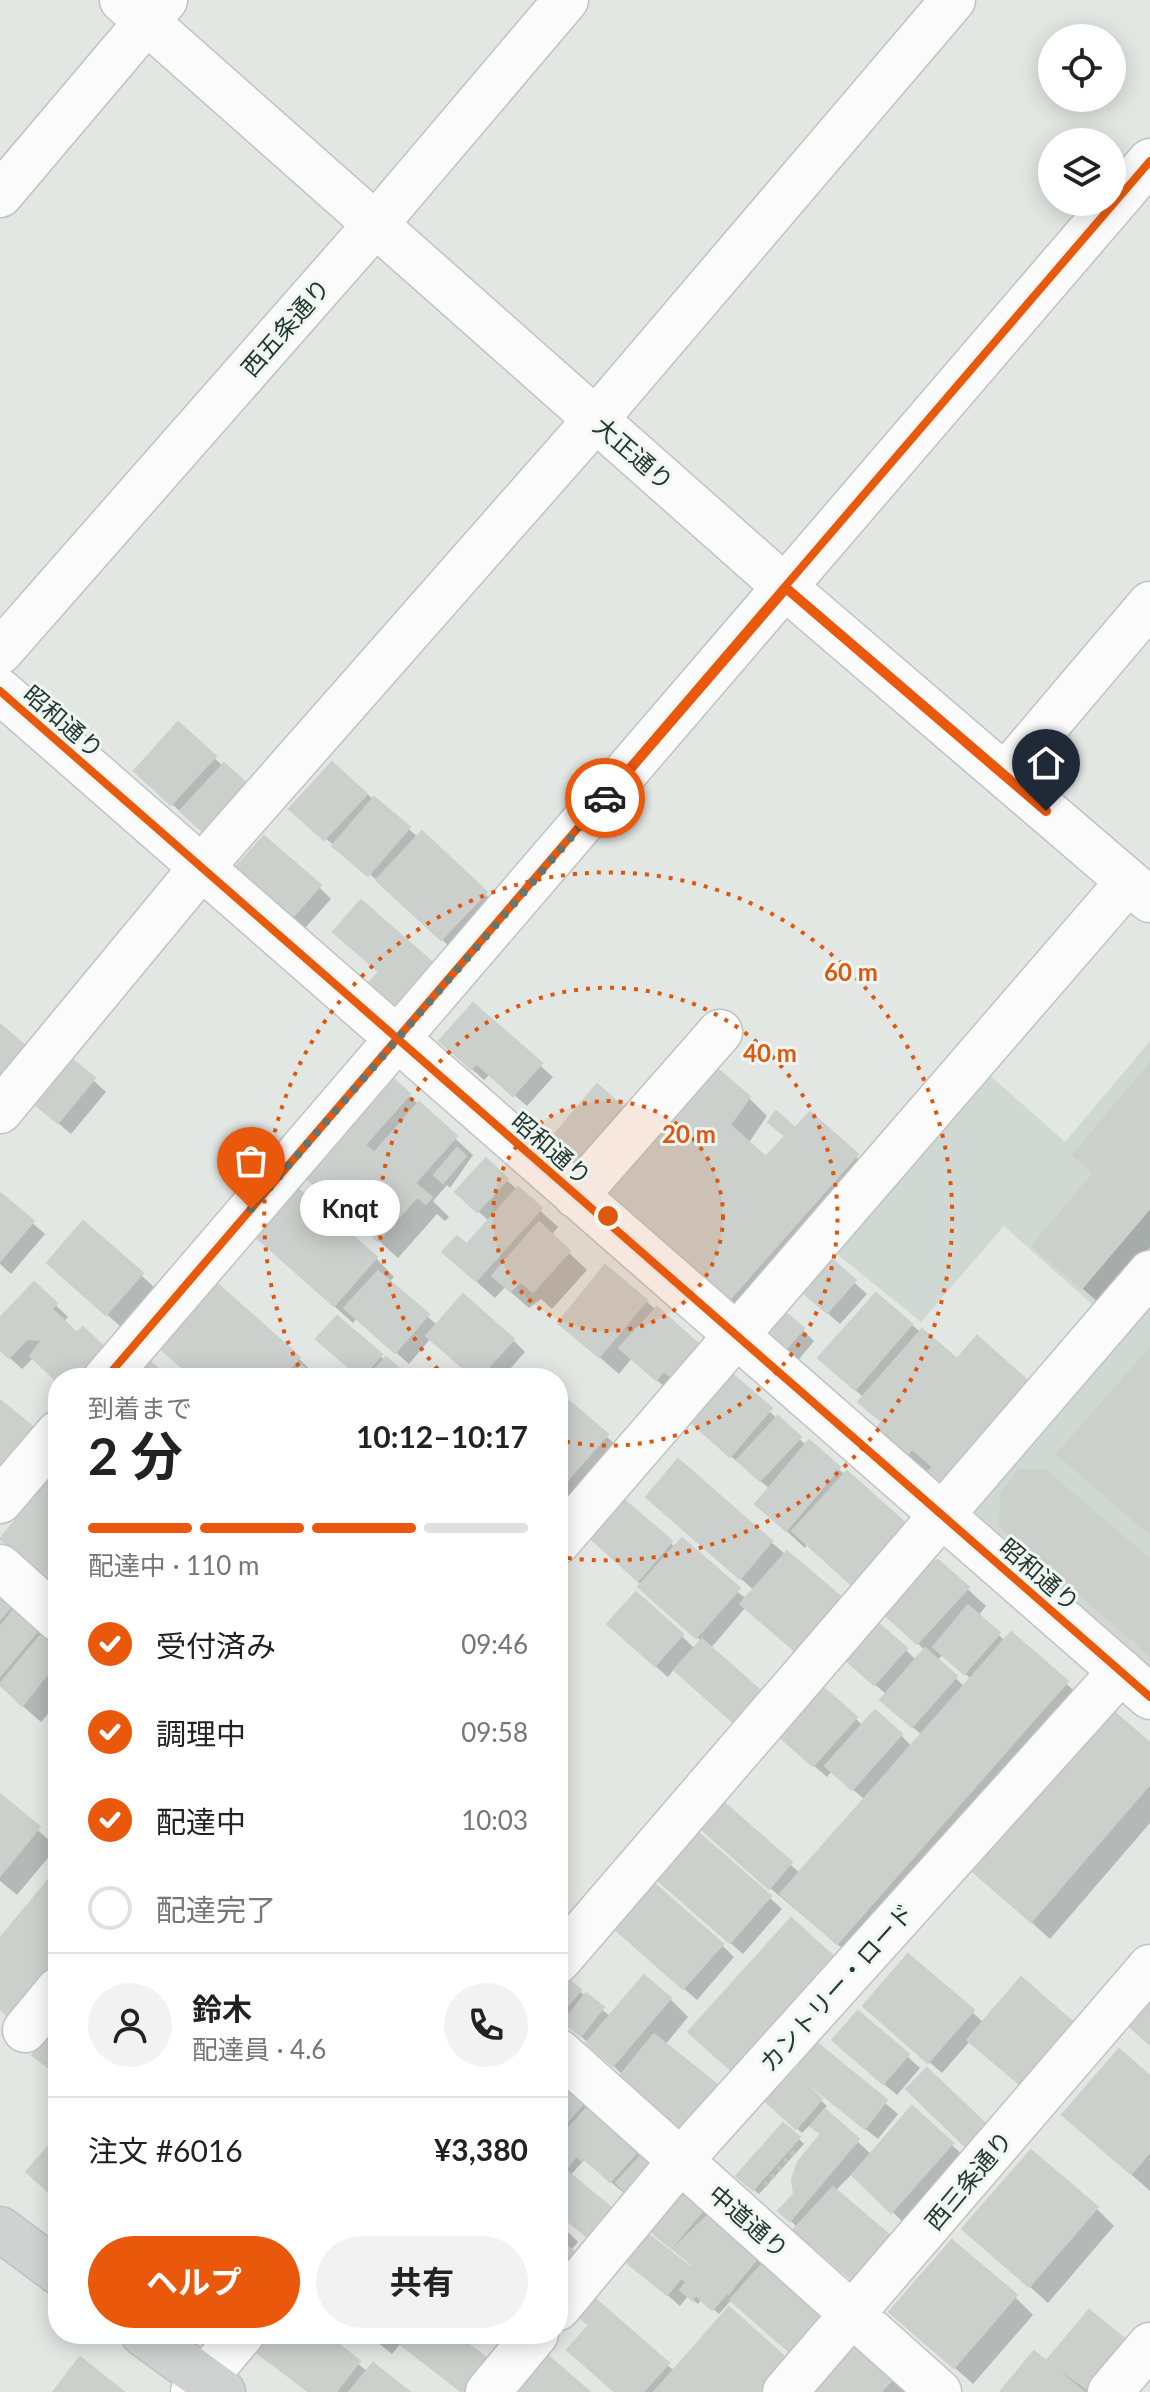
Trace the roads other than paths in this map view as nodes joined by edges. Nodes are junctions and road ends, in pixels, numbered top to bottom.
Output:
1 (566, 0) edge
2 (953, 0) edge
3 (145, 7) edge
4 (1150, 161) edge
5 (0, 195) edge
6 (375, 225) junction
7 (596, 419) junction
8 (786, 588) junction
9 (1150, 604) edge
10 (0, 652) edge
11 (0, 691) edge
12 (1005, 775) junction
13 (201, 868) junction
14 (1139, 891) edge
15 (720, 1032) dead end
16 (397, 1039) junction
17 (0, 1111) edge
18 (576, 1196) junction
19 (1150, 1273) edge
20 (735, 1334) junction
21 (115, 1368) edge
22 (48, 1445) edge
23 (0, 1501) edge
24 (942, 1515) junction
25 (568, 1530) edge
26 (0, 1567) edge
27 (48, 1610) edge
28 (1135, 1684) edge
29 (568, 1949) edge
30 (1150, 1967) edge
31 (48, 2002) edge
32 (25, 2030) dead end
33 (568, 2060) edge
34 (680, 2161) junction
35 (0, 2229) edge
36 (48, 2265) edge
37 (568, 2296) edge
38 (854, 2313) junction
39 (155, 2344) edge
40 (235, 2344) edge
41 (528, 2344) edge
42 (1150, 2345) edge
43 (207, 2387) edge
44 (488, 2392) edge
45 (785, 2392) edge
46 (939, 2392) edge
47 (1110, 2392) edge

1 - 6 street, 西五条通り
2 - 7 street
3 - 5 street
3 - 6 street, 大正通り
4 - 8 street
6 - 7 street, 大正通り
6 - 10 street, 西五条通り
7 - 8 street, 大正通り
7 - 13 street
8 - 12 street, 大正通り
8 - 16 street
9 - 12 street
11 - 13 street, 昭和通り
12 - 14 street, 大正通り
13 - 16 street, 昭和通り
13 - 17 street
14 - 20 street
15 - 18 street
16 - 18 street, 昭和通り
16 - 21 street
18 - 20 street, 昭和通り
19 - 24 street
20 - 24 street, 昭和通り
20 - 25 street
22 - 23 street
24 - 28 street, 昭和通り
24 - 29 street
26 - 27 street
28 - 34 street, カントリー・ロード
30 - 38 street, 西三条通り
31 - 32 street
33 - 34 street, 中道通り
34 - 37 street, カントリー・ロード
34 - 38 street, 中道通り
35 - 36 main road
38 - 45 street, 西三条通り
38 - 46 street, 中道通り
39 - 43 main road
40 - 43 street
41 - 44 street
42 - 47 street

